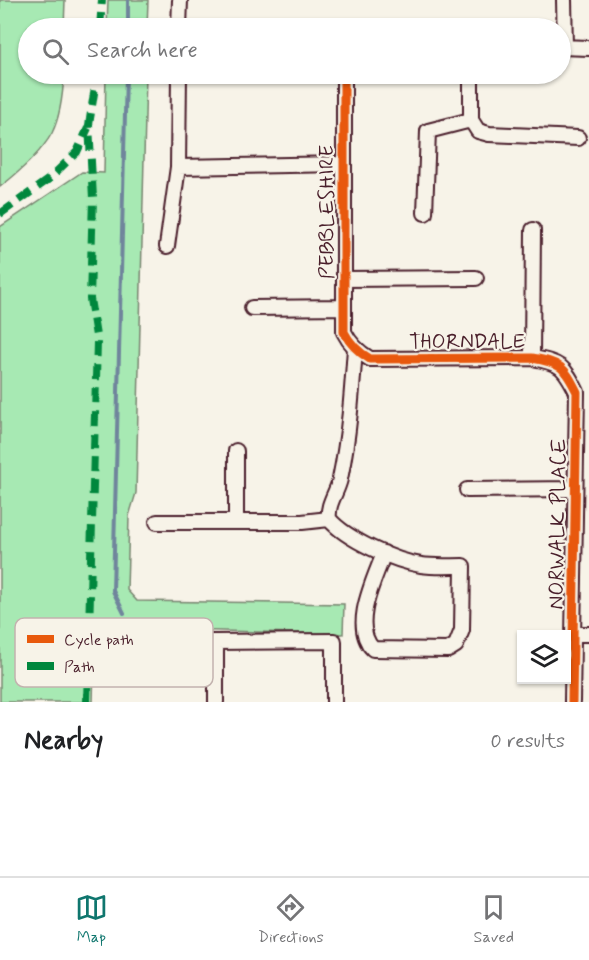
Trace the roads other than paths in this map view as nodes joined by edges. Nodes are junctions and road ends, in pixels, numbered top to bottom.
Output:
1 (180, 0) edge
2 (564, 0) edge
3 (180, 18) edge
4 (564, 18) edge
5 (571, 47) edge
6 (589, 48) edge
7 (179, 84) edge
8 (344, 84) edge
9 (471, 84) edge
10 (471, 120) junction
11 (578, 138) dead end
12 (344, 164) junction
13 (178, 167) junction
14 (425, 213) dead end
15 (533, 230) dead end
16 (167, 246) dead end
17 (476, 278) dead end
18 (344, 279) junction
19 (344, 307) junction
20 (252, 308) dead end
21 (355, 348) junction
22 (532, 358) junction
23 (572, 383) joint
24 (236, 451) dead end
25 (466, 490) dead end
26 (580, 498) edge
27 (329, 519) junction
28 (157, 522) dead end
29 (236, 522) junction
30 (384, 553) junction
31 (573, 634) junction
32 (589, 634) edge
33 (213, 642) edge
34 (216, 642) junction
35 (216, 702) edge
36 (334, 702) edge
37 (572, 702) edge

1 - 3 street
2 - 4 street
5 - 6 street
7 - 13 street
8 - 12 street, PEBBLESHIRE
9 - 10 street
10 - 11 street
10 - 14 street
12 - 13 street
12 - 18 street, PEBBLESHIRE
13 - 16 street
15 - 22 street
17 - 18 street
18 - 19 street, PEBBLESHIRE
19 - 20 street
19 - 21 street, PEBBLESHIRE
21 - 22 street, THORNDALE
21 - 27 street
22 - 23 street, THORNDALE
23 - 26 street, NORWALK PLACE
24 - 29 street
25 - 26 street
26 - 31 street, NORWALK PLACE
27 - 29 street
27 - 30 street
28 - 29 street
30 - 30 street
31 - 32 street
31 - 37 street, NORWALK PLACE
33 - 34 street
34 - 35 street
34 - 36 street

